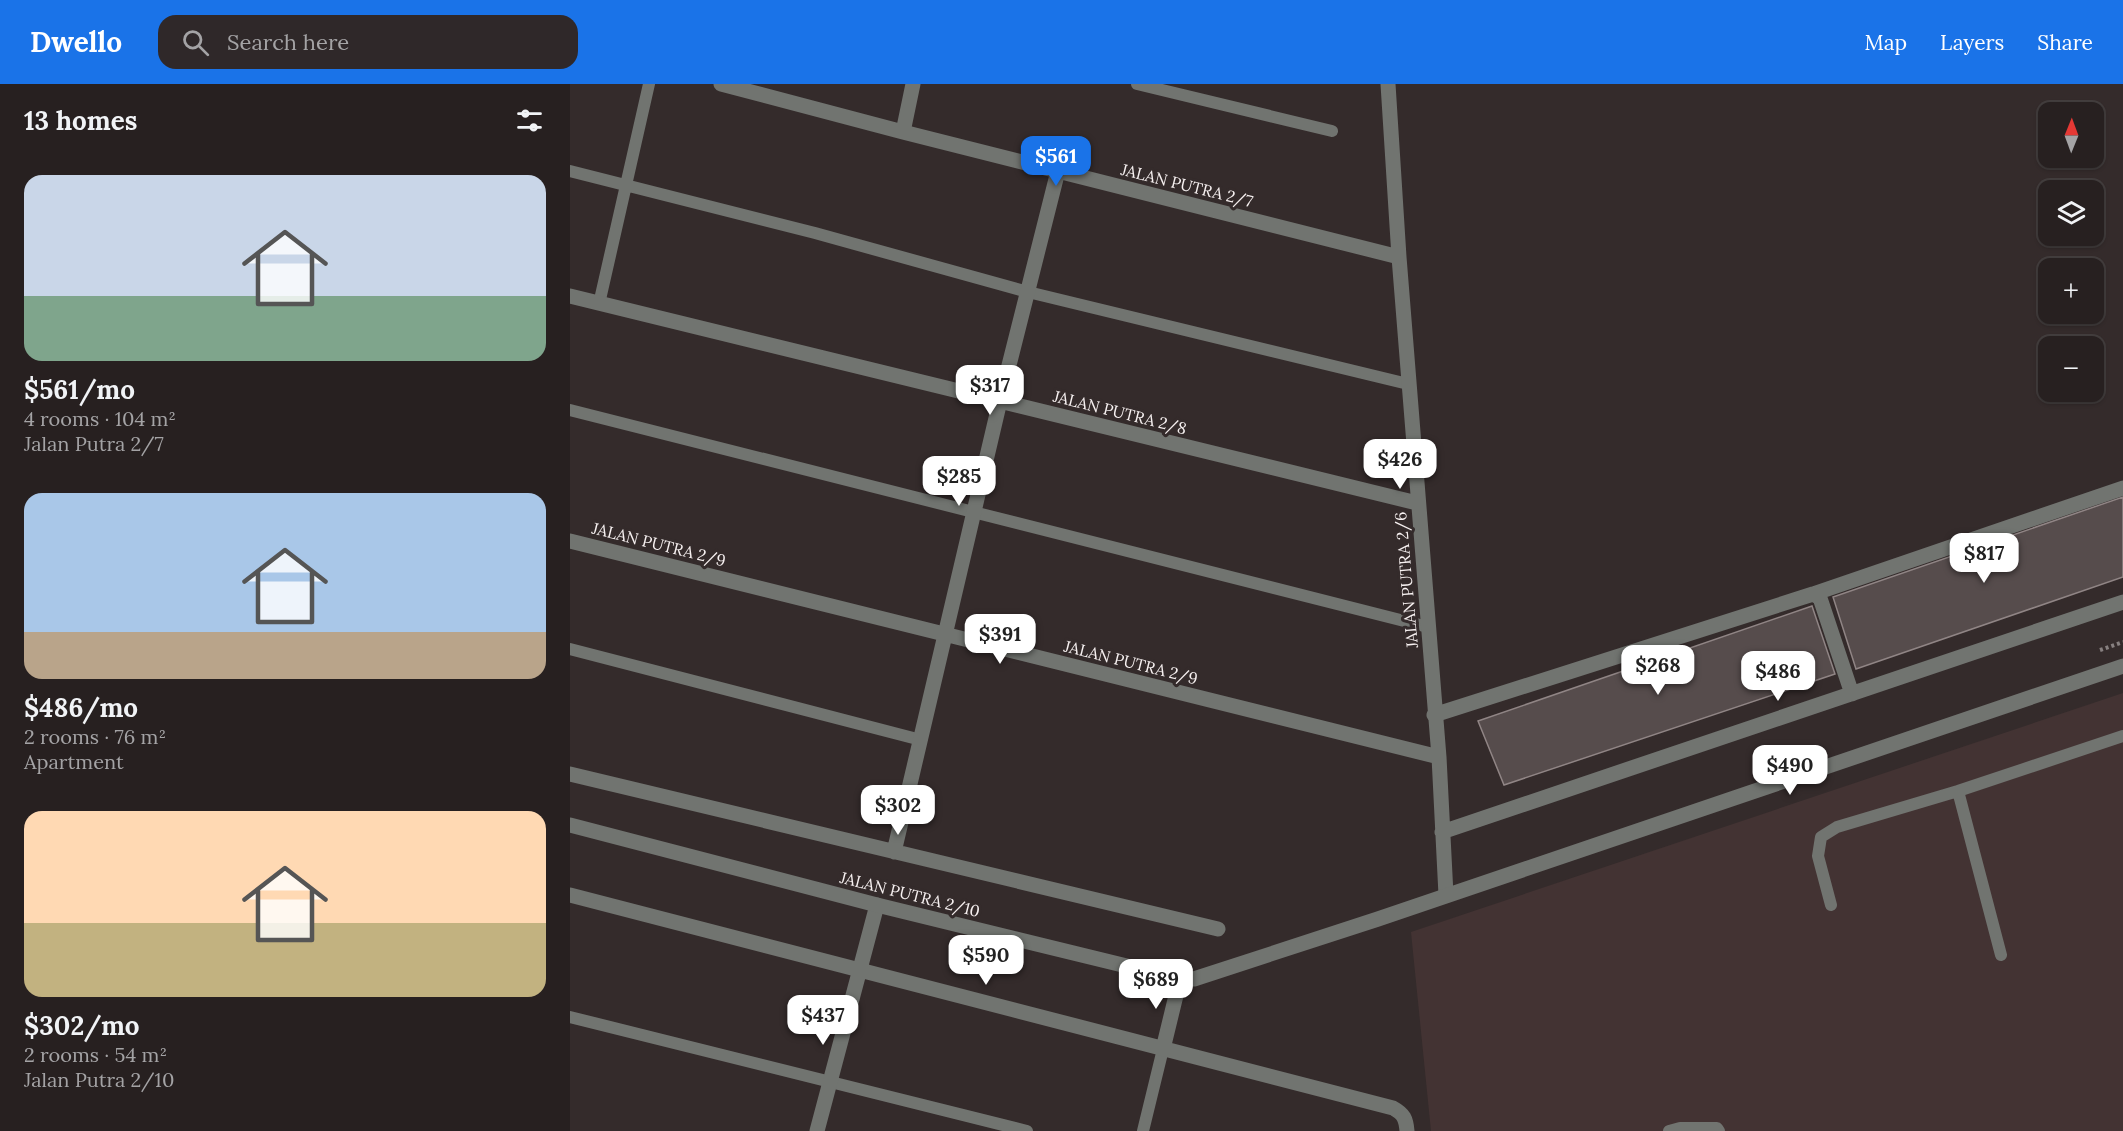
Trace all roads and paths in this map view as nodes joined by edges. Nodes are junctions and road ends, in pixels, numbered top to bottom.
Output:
1 (649, 84) edge
2 (722, 84) edge
3 (913, 84) edge
4 (1137, 84) edge
5 (1388, 84) edge
6 (1332, 131) dead end
7 (903, 132) junction
8 (570, 171) edge
9 (1059, 171) junction
10 (625, 183) junction
11 (1399, 257) junction
12 (1028, 292) junction
13 (570, 296) edge
14 (599, 304) junction
15 (1408, 384) junction
16 (1000, 401) junction
17 (570, 410) edge
18 (2123, 488) edge
19 (1418, 503) junction
20 (974, 513) junction
21 (570, 541) edge
22 (1813, 594) junction
23 (2123, 602) edge
24 (1428, 627) junction
25 (946, 634) junction
26 (2123, 642) edge
27 (570, 649) edge
28 (2089, 654) dead end
29 (2123, 666) edge
30 (1852, 694) junction
31 (1434, 715) junction
32 (2123, 736) edge
33 (921, 740) junction
34 (1438, 757) junction
35 (570, 774) edge
36 (1958, 791) junction
37 (570, 825) edge
38 (1442, 832) junction
39 (894, 852) junction
40 (1446, 894) junction
41 (570, 895) edge
42 (877, 905) junction
43 (1831, 905) dead end
44 (1218, 929) dead end
45 (2001, 954) dead end
46 (860, 970) junction
47 (1180, 979) junction
48 (570, 1017) edge
49 (1163, 1048) junction
50 (830, 1081) junction
51 (817, 1131) edge
52 (1027, 1131) edge
53 (1143, 1131) edge
54 (1407, 1131) edge
55 (1669, 1131) edge
56 (1719, 1131) edge

1 - 10 lane
2 - 7 street, JALAN PUTRA 2/7
3 - 7 street
4 - 6 lane
5 - 11 street, JALAN PUTRA 2/6
7 - 9 street, JALAN PUTRA 2/7
8 - 10 lane
9 - 11 street, JALAN PUTRA 2/7
9 - 12 street
10 - 12 lane
10 - 14 lane
11 - 15 street, JALAN PUTRA 2/6
12 - 15 lane
12 - 16 street
13 - 14 street, JALAN PUTRA 2/8
14 - 16 street, JALAN PUTRA 2/8
15 - 19 street, JALAN PUTRA 2/6
16 - 19 street, JALAN PUTRA 2/8
16 - 20 street
17 - 20 lane
18 - 22 street
19 - 24 street, JALAN PUTRA 2/6
20 - 24 lane
20 - 25 street
21 - 25 street, JALAN PUTRA 2/9
22 - 30 street
22 - 31 street
23 - 30 street
24 - 31 street, JALAN PUTRA 2/6
25 - 33 street
25 - 34 street, JALAN PUTRA 2/9
26 - 28 path
27 - 33 lane
29 - 40 street, JALAN PUTRA 2/10
30 - 38 street
31 - 34 street, JALAN PUTRA 2/6
32 - 36 lane
33 - 39 street
34 - 38 street, JALAN PUTRA 2/6
35 - 39 street
36 - 43 lane
36 - 45 lane
37 - 42 street, JALAN PUTRA 2/10
38 - 40 street, JALAN PUTRA 2/6
39 - 44 street
40 - 47 street, JALAN PUTRA 2/10
41 - 46 street
42 - 46 street
42 - 47 street, JALAN PUTRA 2/10
46 - 49 street
46 - 50 street
47 - 49 street
48 - 50 lane
49 - 53 lane
49 - 54 street
50 - 51 street
50 - 52 lane
55 - 56 lane

